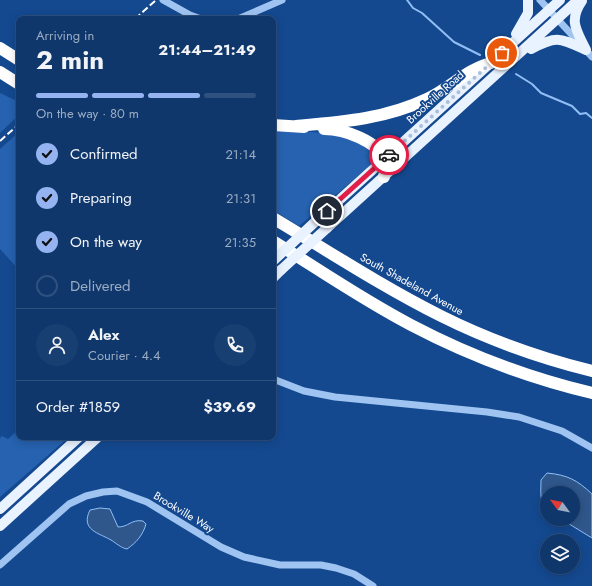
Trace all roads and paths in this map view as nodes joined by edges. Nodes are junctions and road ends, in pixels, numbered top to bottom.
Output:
1 (163, 0) edge
2 (282, 0) edge
3 (528, 0) edge
4 (540, 0) edge
5 (560, 0) edge
6 (578, 0) edge
7 (583, 0) edge
8 (549, 10) junction
9 (194, 16) edge
10 (245, 16) edge
11 (557, 20) junction
12 (512, 43) junction
13 (0, 48) edge
14 (589, 53) edge
15 (519, 55) junction
16 (16, 58) edge
17 (491, 63) junction
18 (0, 72) edge
19 (16, 82) edge
20 (276, 125) edge
21 (296, 126) junction
22 (386, 158) junction
23 (384, 177) junction
24 (276, 220) edge
25 (276, 243) edge
26 (276, 258) edge
27 (276, 275) edge
28 (592, 371) edge
29 (276, 379) edge
30 (592, 393) edge
31 (76, 440) edge
32 (95, 440) edge
33 (592, 448) edge
34 (0, 509) edge
35 (0, 526) edge
36 (0, 565) edge
37 (373, 586) edge

1 - 9 street
2 - 10 street
3 - 12 main road
4 - 8 street
5 - 8 main road, Brookville Road
6 - 11 main road
7 - 14 main road
8 - 11 street
8 - 12 main road, Brookville Road
11 - 14 street
11 - 15 main road
12 - 17 main road, Brookville Road
13 - 16 highway
14 - 15 main road
15 - 23 main road
17 - 21 highway
17 - 22 main road, Brookville Road
18 - 19 highway
20 - 21 highway
21 - 22 highway
22 - 23 highway
22 - 26 main road, Brookville Road, bridge
23 - 27 main road, bridge
24 - 28 highway, South Shadeland Avenue
25 - 30 highway
29 - 33 street
31 - 34 main road
32 - 35 main road
36 - 37 street, Brookville Way

